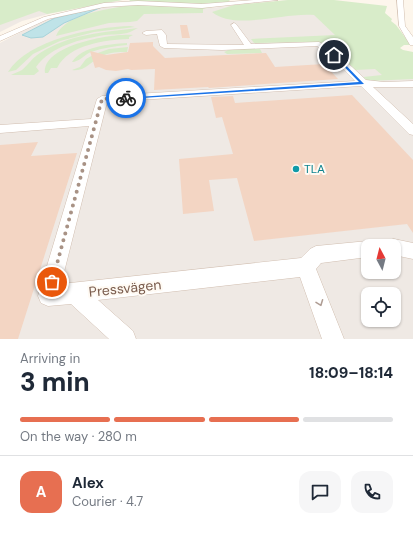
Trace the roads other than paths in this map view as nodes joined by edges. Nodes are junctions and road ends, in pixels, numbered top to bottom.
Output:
1 (112, 0) edge
2 (275, 0) edge
3 (400, 0) edge
4 (33, 16) dead end
5 (234, 25) dead end
6 (146, 33) dead end
7 (0, 40) edge
8 (413, 43) edge
9 (249, 46) junction
10 (363, 83) junction
11 (413, 84) edge
12 (95, 122) junction
13 (0, 129) edge
14 (413, 131) edge
15 (401, 248) edge
16 (361, 250) edge
17 (413, 251) edge
18 (306, 267) junction
19 (74, 293) junction
20 (125, 339) edge
21 (334, 339) edge

1 - 4 street
2 - 7 street
3 - 8 street
5 - 9 street
6 - 9 street
9 - 10 street
10 - 11 street
10 - 12 street, Pressvägen
10 - 14 street
12 - 13 street
12 - 19 street, Pressvägen
15 - 17 street
16 - 18 street
18 - 19 street, Pressvägen
18 -> 21 street
19 - 20 street, Pressvägen

